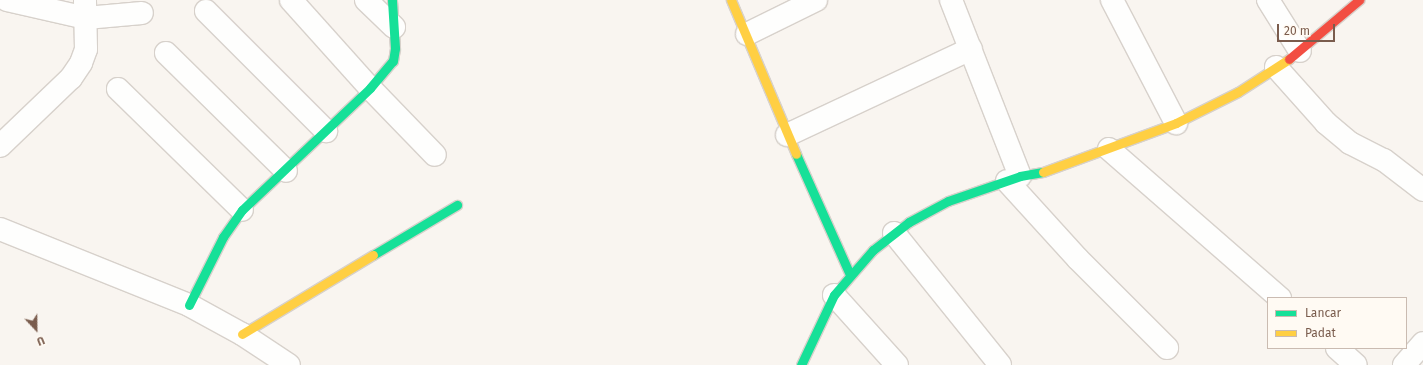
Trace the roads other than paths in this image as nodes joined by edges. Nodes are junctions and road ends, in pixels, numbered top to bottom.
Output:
1 (8, 0) edge
2 (291, 0) edge
3 (366, 0) edge
4 (392, 0) edge
5 (731, 0) edge
6 (816, 0) edge
7 (950, 0) edge
8 (1112, 0) edge
9 (1268, 0) edge
10 (1359, 0) edge
11 (85, 9) edge
12 (206, 11) dead end
13 (142, 13) dead end
14 (394, 27) junction
15 (747, 34) junction
16 (971, 49) junction
17 (1300, 51) junction
18 (166, 53) dead end
19 (1276, 67) junction
20 (370, 88) junction
21 (118, 89) dead end
22 (1176, 123) junction
23 (326, 131) junction
24 (4, 135) edge
25 (787, 135) junction
26 (1109, 149) junction
27 (436, 155) dead end
28 (286, 170) junction
29 (1014, 178) junction
30 (1423, 190) edge
31 (457, 205) dead end
32 (242, 210) junction
33 (0, 229) edge
34 (894, 233) junction
35 (850, 275) junction
36 (834, 295) junction
37 (1279, 297) edge
38 (189, 305) junction
39 (242, 334) junction
40 (1423, 343) edge
41 (1167, 348) dead end
42 (1338, 349) edge
43 (289, 365) edge
44 (801, 365) edge
45 (897, 365) edge
46 (1000, 365) edge
47 (1356, 365) edge
48 (1404, 365) edge

1 - 11 street
2 - 20 street
3 - 14 street
4 - 14 street
5 - 15 street
6 - 15 street
7 - 16 street
8 - 22 street
9 - 17 street
10 - 17 street
11 - 13 street
11 - 24 street
12 - 23 street
14 - 20 street
15 - 25 street
16 - 25 street
16 - 29 street
17 - 19 street
18 - 28 street
19 - 22 street
19 - 30 street
20 - 23 street
20 - 27 street
21 - 32 street
22 - 26 street
23 - 28 street
25 - 35 street
26 - 29 street
26 - 37 street
28 - 32 street
29 - 34 street
29 - 41 street
31 - 39 street
32 - 38 street
33 - 38 street
34 - 35 street
34 - 46 street
35 - 36 street
36 - 44 street
36 - 45 street
38 - 39 street
39 - 43 street
40 - 48 street
42 - 47 street

